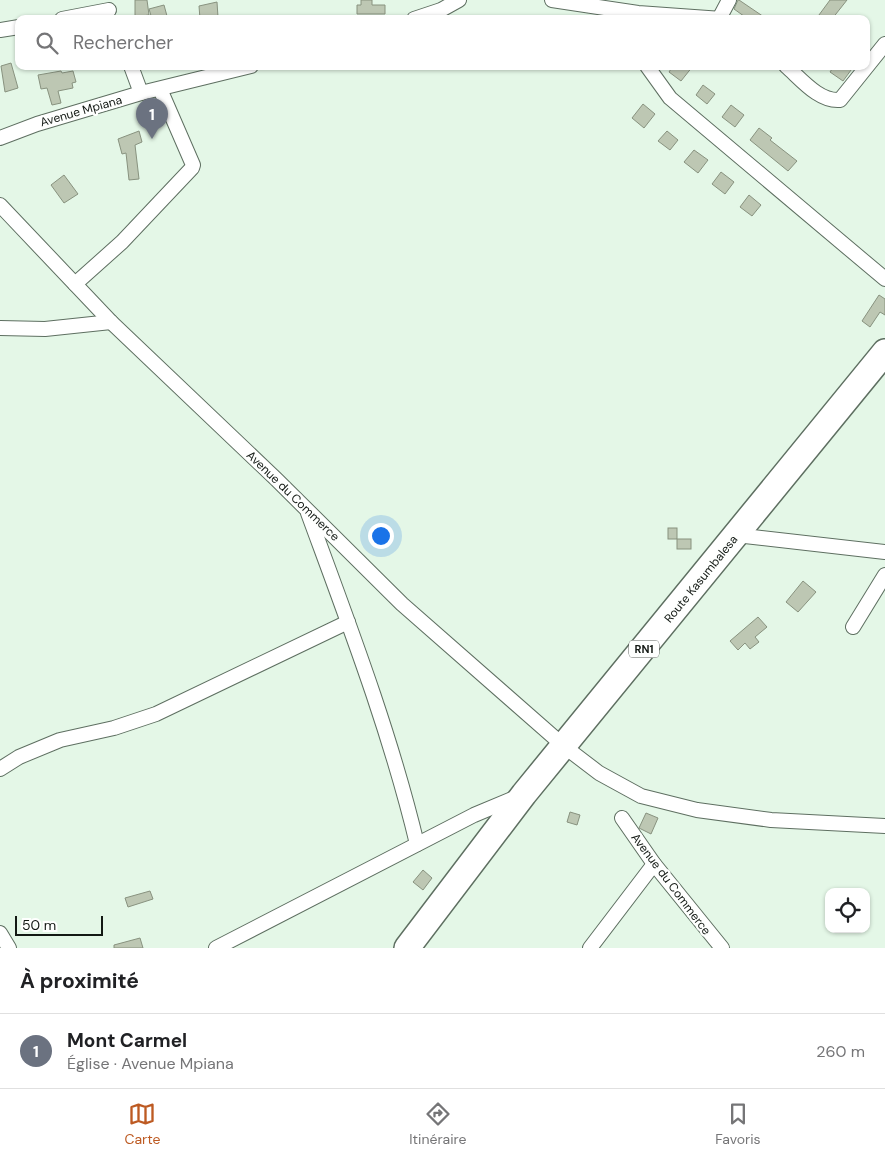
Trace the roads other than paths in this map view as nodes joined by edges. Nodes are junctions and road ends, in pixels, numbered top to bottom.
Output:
1 (459, 0) edge
2 (552, 0) edge
3 (729, 0) edge
4 (593, 6) junction
5 (110, 10) edge
6 (83, 15) edge
7 (426, 15) edge
8 (601, 15) edge
9 (671, 15) edge
10 (722, 15) edge
11 (15, 28) edge
12 (0, 30) edge
13 (885, 44) edge
14 (870, 63) edge
15 (132, 70) edge
16 (235, 70) edge
17 (650, 70) edge
18 (791, 70) edge
19 (864, 70) edge
20 (160, 89) junction
21 (141, 93) junction
22 (0, 138) edge
23 (0, 205) edge
24 (885, 279) edge
25 (74, 284) junction
26 (111, 322) junction
27 (0, 328) edge
28 (885, 352) edge
29 (306, 508) junction
30 (736, 536) junction
31 (885, 552) edge
32 (885, 574) edge
33 (348, 622) junction
34 (853, 627) dead end
35 (565, 747) junction
36 (0, 769) edge
37 (524, 794) junction
38 (622, 818) dead end
39 (885, 826) edge
40 (417, 844) junction
41 (654, 864) junction
42 (0, 933) edge
43 (9, 948) edge
44 (216, 948) edge
45 (407, 948) edge
46 (590, 948) edge
47 (722, 948) edge

1 - 7 street
2 - 4 street
3 - 10 street
4 - 8 street
4 - 9 street
5 - 6 street
11 - 12 street
13 - 14 street
15 - 21 street
16 - 20 street, Avenue Mpiana
17 - 24 street
18 - 19 street
20 - 21 street, Avenue Mpiana
20 - 25 street
21 - 22 street, Avenue Mpiana
23 - 25 street, Avenue du Commerce
25 - 26 street, Avenue du Commerce
26 - 27 street
26 - 29 street, Avenue du Commerce
28 - 30 highway, Route Kasumbalesa / RN1
29 - 33 street
29 - 35 street, Avenue du Commerce
30 - 31 street
30 - 35 highway, Route Kasumbalesa / RN1
32 - 34 street
33 - 36 street
33 - 40 street
35 - 37 highway, Route Kasumbalesa / RN1
35 - 39 street, Avenue du Commerce
37 - 40 street
37 - 45 highway, Route Kasumbalesa / RN1
38 - 41 street, Avenue du Commerce
40 - 44 street
41 - 46 street
41 - 47 street, Avenue du Commerce
42 - 43 street

